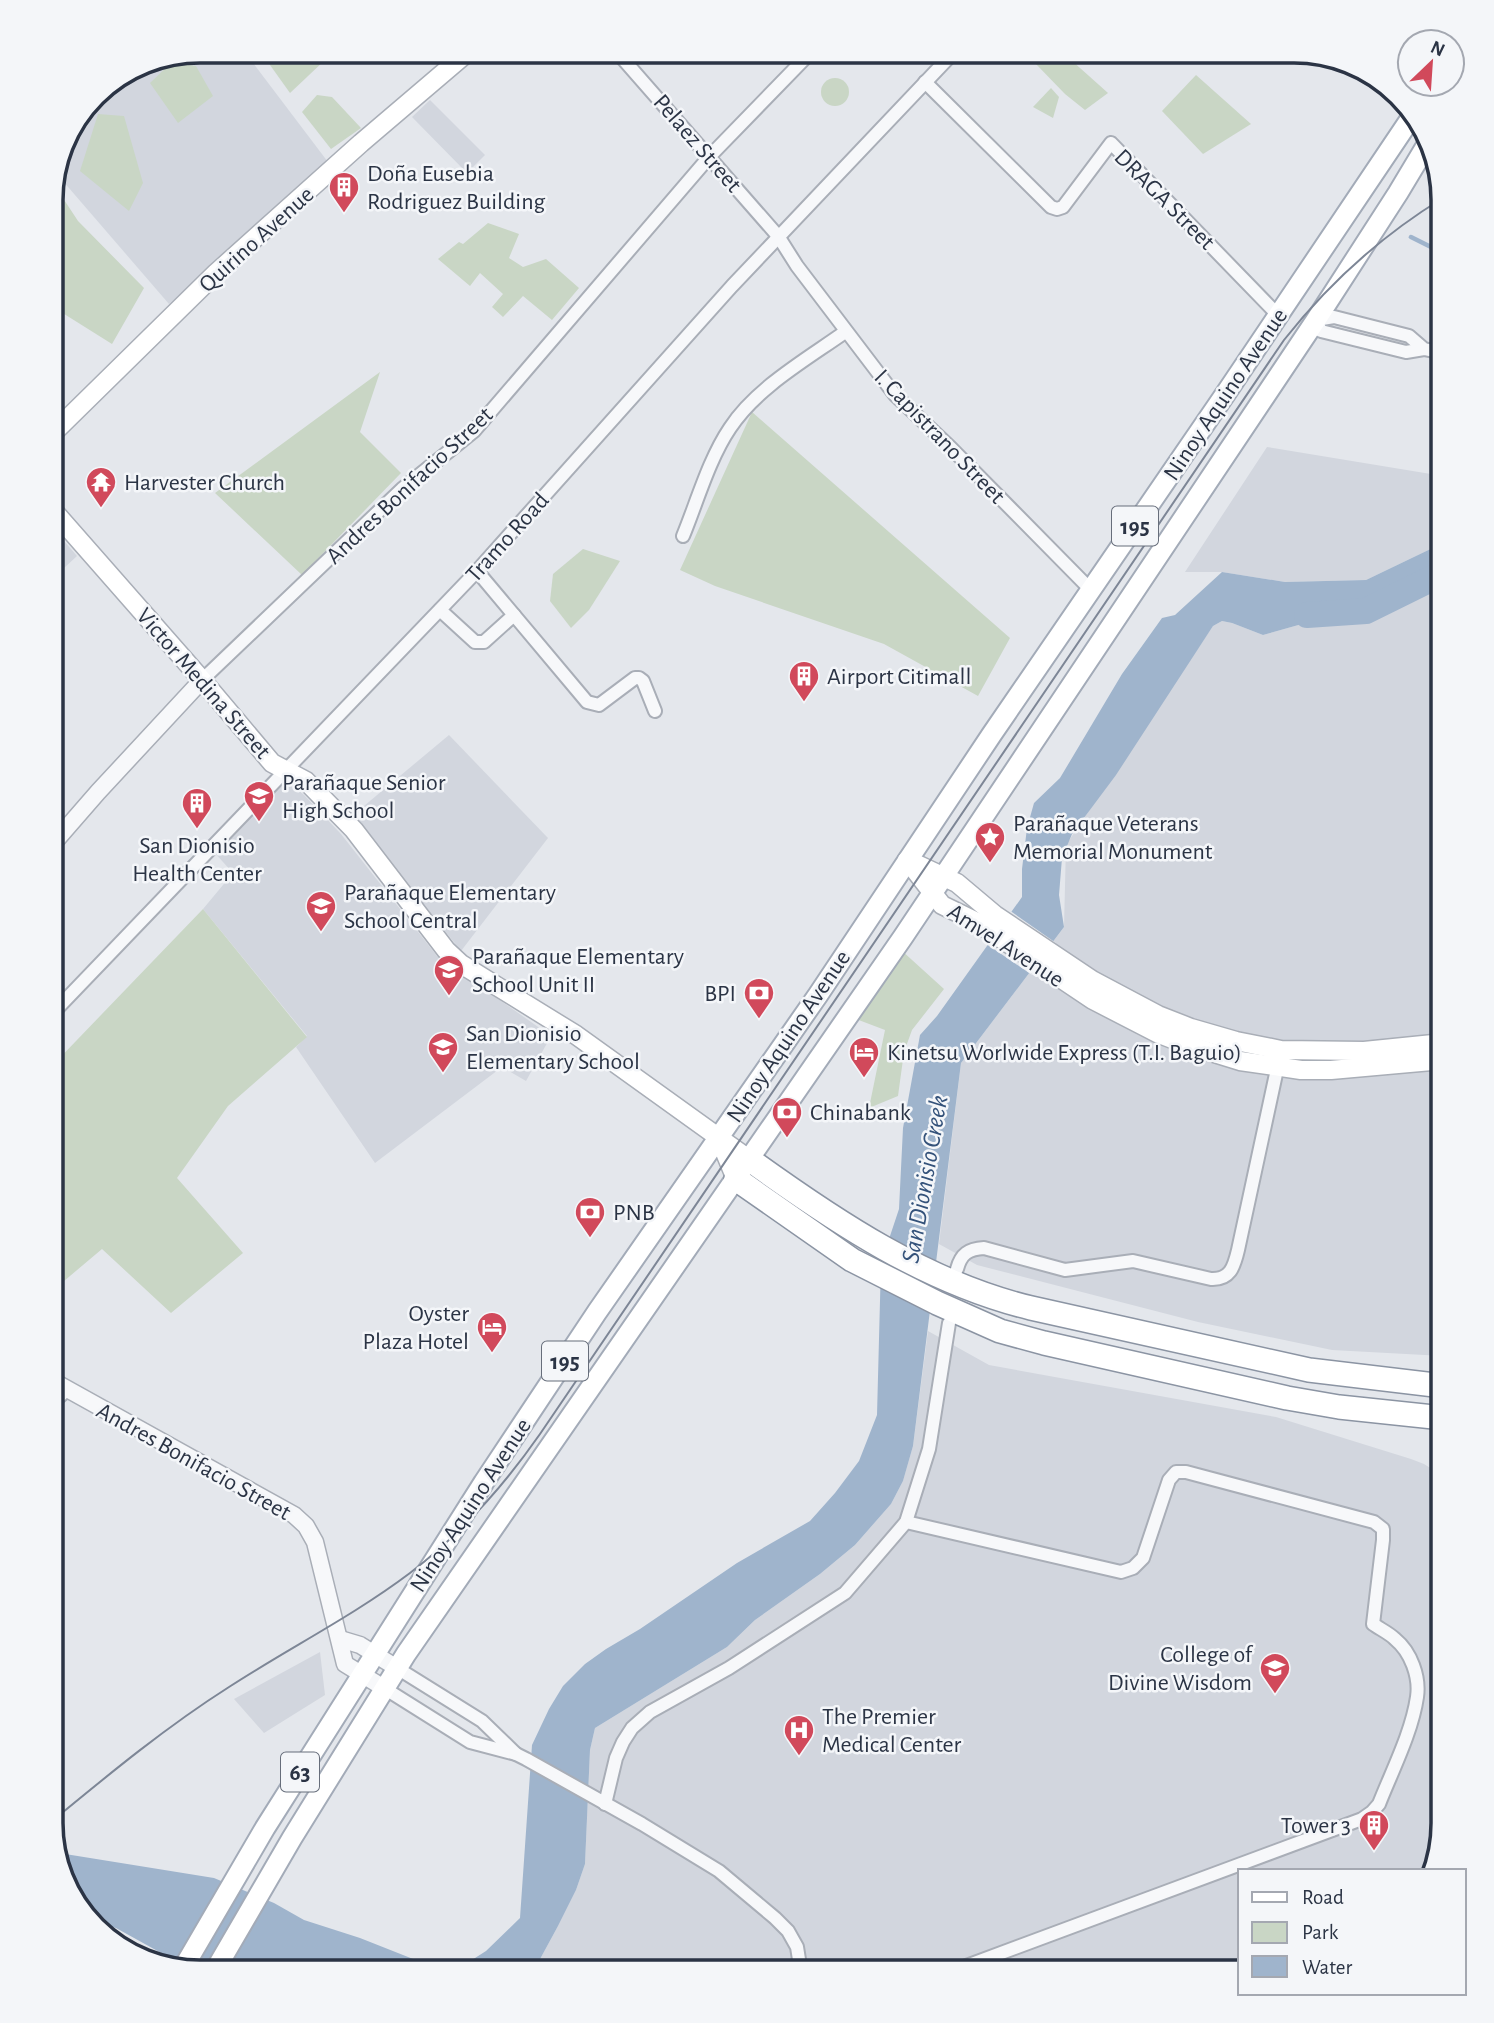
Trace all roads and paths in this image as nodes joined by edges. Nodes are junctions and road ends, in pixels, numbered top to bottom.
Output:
1 (455, 63) edge
2 (627, 63) edge
3 (800, 63) edge
4 (943, 63) edge
5 (925, 82) junction
6 (1407, 123) edge
7 (1423, 152) edge
8 (710, 156) junction
9 (778, 236) junction
10 (1280, 312) junction
11 (1313, 324) junction
12 (845, 332) junction
13 (1431, 351) edge
14 (63, 423) edge
15 (63, 522) edge
16 (682, 536) dead end
17 (477, 571) junction
18 (1091, 590) junction
19 (440, 610) junction
20 (514, 615) junction
21 (202, 680) junction
22 (655, 711) dead end
23 (285, 771) junction
24 (63, 833) edge
25 (907, 860) junction
26 (938, 884) junction
27 (985, 918) junction
28 (63, 1002) edge
29 (1431, 1044) edge
30 (1279, 1059) junction
31 (1431, 1061) edge
32 (719, 1138) junction
33 (750, 1160) junction
34 (736, 1179) junction
35 (949, 1273) junction
36 (949, 1323) dead end
37 (1431, 1385) edge
38 (63, 1386) edge
39 (68, 1389) junction
40 (63, 1393) edge
41 (1431, 1417) edge
42 (906, 1522) junction
43 (340, 1639) junction
44 (374, 1654) junction
45 (397, 1668) junction
46 (361, 1674) junction
47 (384, 1688) junction
48 (521, 1756) junction
49 (605, 1804) junction
50 (189, 1960) edge
51 (221, 1960) edge
52 (799, 1960) edge
53 (982, 1960) edge

1 - 14 main road, Quirino Avenue
2 - 8 street, Pelaez Street
3 - 8 street, Andres Bonifacio Street
4 - 5 street, Tramo Road
5 - 9 street, Tramo Road
5 - 10 street, DRAGA Street
6 - 10 main road, Ninoy Aquino Avenue / 195
7 - 11 main road, Ninoy Aquino Avenue / 195
8 - 9 street, Pelaez Street
8 - 21 street, Andres Bonifacio Street
9 - 12 street, I. Capistrano Street
9 - 17 street, Tramo Road
10 - 11 main road
10 - 18 main road, Ninoy Aquino Avenue / 195
11 - 13 street
11 - 26 main road, Ninoy Aquino Avenue / 195
12 - 16 street
12 - 18 street, I. Capistrano Street
15 - 21 main road, Victor Medina Street
17 - 19 street, Tramo Road
17 - 20 street
18 - 25 main road, Ninoy Aquino Avenue / 195
19 - 20 street
19 - 23 street, Tramo Road
20 - 22 street
21 - 23 main road, Victor Medina Street
21 - 24 street, Andres Bonifacio Street
23 - 28 street, Tramo Road
23 - 32 main road, Victor Medina Street
25 - 26 main road, Amvel Avenue
25 - 32 main road, Ninoy Aquino Avenue / 195
26 - 27 main road, Amvel Avenue
26 - 27 main road, Amvel Avenue
26 - 33 main road, Ninoy Aquino Avenue / 195
27 - 30 main road, Amvel Avenue
29 - 30 main road, Amvel Avenue
30 - 31 main road, Amvel Avenue
30 - 35 street
32 - 33 main road, Victor Medina Street
32 - 34 main road
32 - 44 main road, Ninoy Aquino Avenue / 195
33 - 34 main road, Ninoy Aquino Avenue / 195
33 - 35 highway
34 - 41 highway
34 - 45 main road, Ninoy Aquino Avenue / 195
35 - 37 highway
36 - 42 street
38 - 39 street, Andres Bonifacio Street
39 - 40 street
39 - 43 street, Andres Bonifacio Street
42 - 49 street
42 - 53 street
43 - 44 street
43 - 46 street, Andres Bonifacio Street
44 - 45 street
44 - 46 main road, Ninoy Aquino Avenue / 195
45 - 47 main road, Ninoy Aquino Avenue / 195
45 - 48 street
46 - 47 street, Andres Bonifacio Street
46 - 50 main road, Ninoy Aquino Avenue / 63
47 - 48 street
47 - 51 main road, Ninoy Aquino Avenue / 63
48 - 49 street
49 - 52 street

